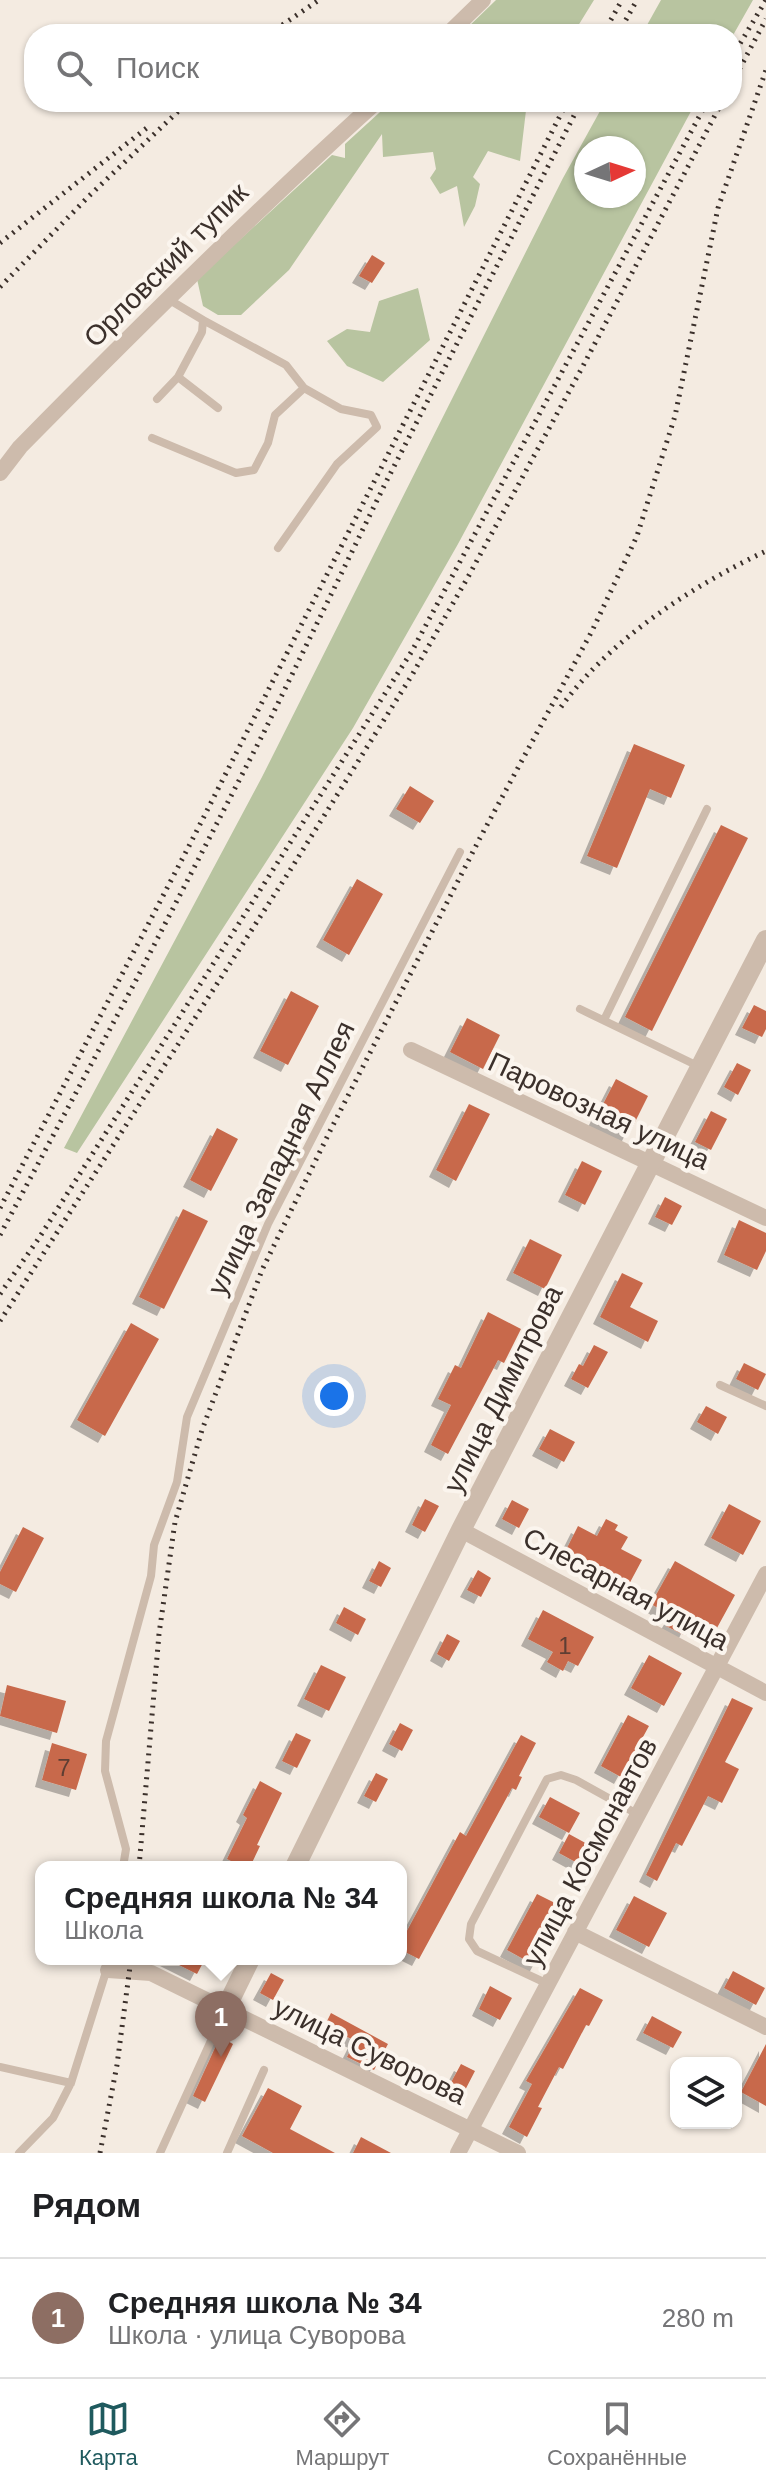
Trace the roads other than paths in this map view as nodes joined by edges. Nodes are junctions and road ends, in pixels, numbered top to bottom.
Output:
1 (483, 0) edge
2 (458, 24) edge
3 (365, 112) edge
4 (167, 299) junction
5 (203, 320) junction
6 (178, 377) junction
7 (304, 388) junction
8 (157, 399) dead end
9 (218, 408) dead end
10 (152, 438) dead end
11 (0, 473) edge
12 (278, 548) dead end
13 (707, 809) dead end
14 (460, 852) dead end
15 (766, 940) edge
16 (580, 1009) dead end
17 (604, 1020) junction
18 (411, 1050) dead end
19 (701, 1067) junction
20 (650, 1165) junction
21 (766, 1218) edge
22 (720, 1385) dead end
23 (766, 1406) edge
24 (461, 1530) junction
25 (766, 1574) edge
26 (718, 1667) junction
27 (766, 1693) edge
28 (639, 1815) junction
29 (124, 1861) edge
30 (298, 1861) edge
31 (575, 1932) junction
32 (109, 1965) edge
33 (247, 1965) edge
34 (548, 1984) junction
35 (225, 2010) junction
36 (766, 2027) edge
37 (0, 2067) edge
38 (264, 2070) dead end
39 (71, 2083) junction
40 (471, 2128) junction
41 (19, 2153) edge
42 (160, 2153) edge
43 (227, 2153) edge
44 (458, 2153) edge
45 (518, 2153) edge

1 - 2 street
3 - 4 street, Орловский тупик
4 - 5 lane
4 - 11 street, Орловский тупик
5 - 6 lane
5 - 7 lane
6 - 8 lane
6 - 9 lane
7 - 10 lane
7 - 12 lane
13 - 17 lane
14 - 29 lane, улица Западная Аллея
15 - 19 street, улица Димитрова
16 - 17 lane
17 - 19 lane
18 - 20 street, Паровозная улица
19 - 20 street, улица Димитрова
20 - 21 street, Паровозная улица
20 - 24 street, улица Димитрова
22 - 23 lane
24 - 26 street, Слесарная улица
24 - 30 street, улица Димитрова
25 - 26 street, улица Космонавтов
26 - 27 street, Слесарная улица
26 - 28 street, улица Космонавтов
28 - 31 street, улица Космонавтов
28 - 34 lane
31 - 34 street, улица Космонавтов
31 - 36 street
32 - 35 street, улица Суворова
32 - 39 lane
33 - 35 street
34 - 40 street, улица Космонавтов
35 - 40 street, улица Суворова
35 - 42 lane
37 - 39 lane
38 - 43 lane
39 - 41 lane
40 - 44 street, улица Космонавтов
40 - 45 street, улица Суворова

